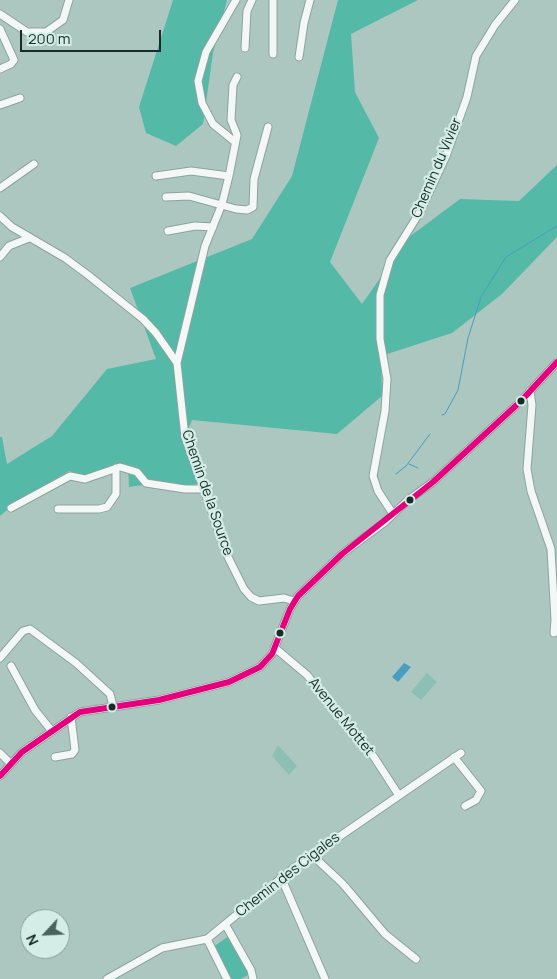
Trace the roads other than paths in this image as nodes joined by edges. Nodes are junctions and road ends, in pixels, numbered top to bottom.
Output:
1 (69, 0) edge
2 (236, 0) edge
3 (252, 0) edge
4 (273, 0) edge
5 (310, 0) edge
6 (515, 0) edge
7 (0, 14) edge
8 (0, 29) edge
9 (245, 48) dead end
10 (273, 54) dead end
11 (299, 58) dead end
12 (0, 69) edge
13 (237, 77) dead end
14 (20, 98) dead end
15 (0, 105) edge
16 (268, 127) dead end
17 (235, 142) junction
18 (34, 164) dead end
19 (156, 176) dead end
20 (229, 176) junction
21 (0, 188) edge
22 (166, 197) dead end
23 (222, 204) junction
24 (0, 216) edge
25 (213, 227) junction
26 (168, 231) dead end
27 (29, 238) junction
28 (0, 257) edge
29 (557, 362) edge
30 (177, 363) junction
31 (530, 391) junction
32 (116, 468) junction
33 (204, 489) junction
34 (11, 508) dead end
35 (58, 509) dead end
36 (393, 514) junction
37 (294, 601) junction
38 (554, 633) dead end
39 (275, 648) junction
40 (0, 658) edge
41 (11, 666) dead end
42 (113, 706) junction
43 (70, 717) junction
44 (51, 730) junction
45 (0, 753) edge
46 (56, 757) dead end
47 (10, 763) junction
48 (0, 776) edge
49 (398, 794) junction
50 (465, 806) dead end
51 (312, 855) junction
52 (282, 877) junction
53 (225, 924) junction
54 (206, 939) junction
55 (416, 959) dead end
56 (108, 979) edge
57 (227, 979) edge
58 (253, 979) edge
59 (325, 979) edge

1 - 7 street
2 - 17 street
3 - 9 street
4 - 10 street
5 - 11 street
6 - 36 street, Chemin du Vivier
8 - 12 street
13 - 17 street
14 - 15 street
16 - 23 street
17 - 20 street
18 - 21 street
19 - 20 street
20 - 23 street
22 - 23 street
23 - 25 street
24 - 27 street
25 - 26 street
25 - 30 street
27 - 28 street
27 - 30 street
29 - 31 street
30 - 33 street, Chemin de la Source
31 - 36 street
31 - 38 street
32 - 33 street
32 - 34 street
32 - 35 street
33 - 37 street, Chemin de la Source
36 - 37 street
37 - 39 street
39 - 42 street
39 - 49 street, Avenue Mottet
40 - 42 street
41 - 44 street
42 - 43 street
43 - 44 street
43 - 46 street
44 - 47 street
45 - 47 street
47 - 48 street
49 - 50 street, Chemin des Cigales
49 - 51 street, Chemin des Cigales
51 - 52 street, Chemin des Cigales
51 - 55 street
52 - 53 street, Chemin des Cigales
52 - 59 street
53 - 54 street, Chemin des Cigales
53 - 58 street
54 - 56 street, Chemin des Cigales
54 - 57 street

